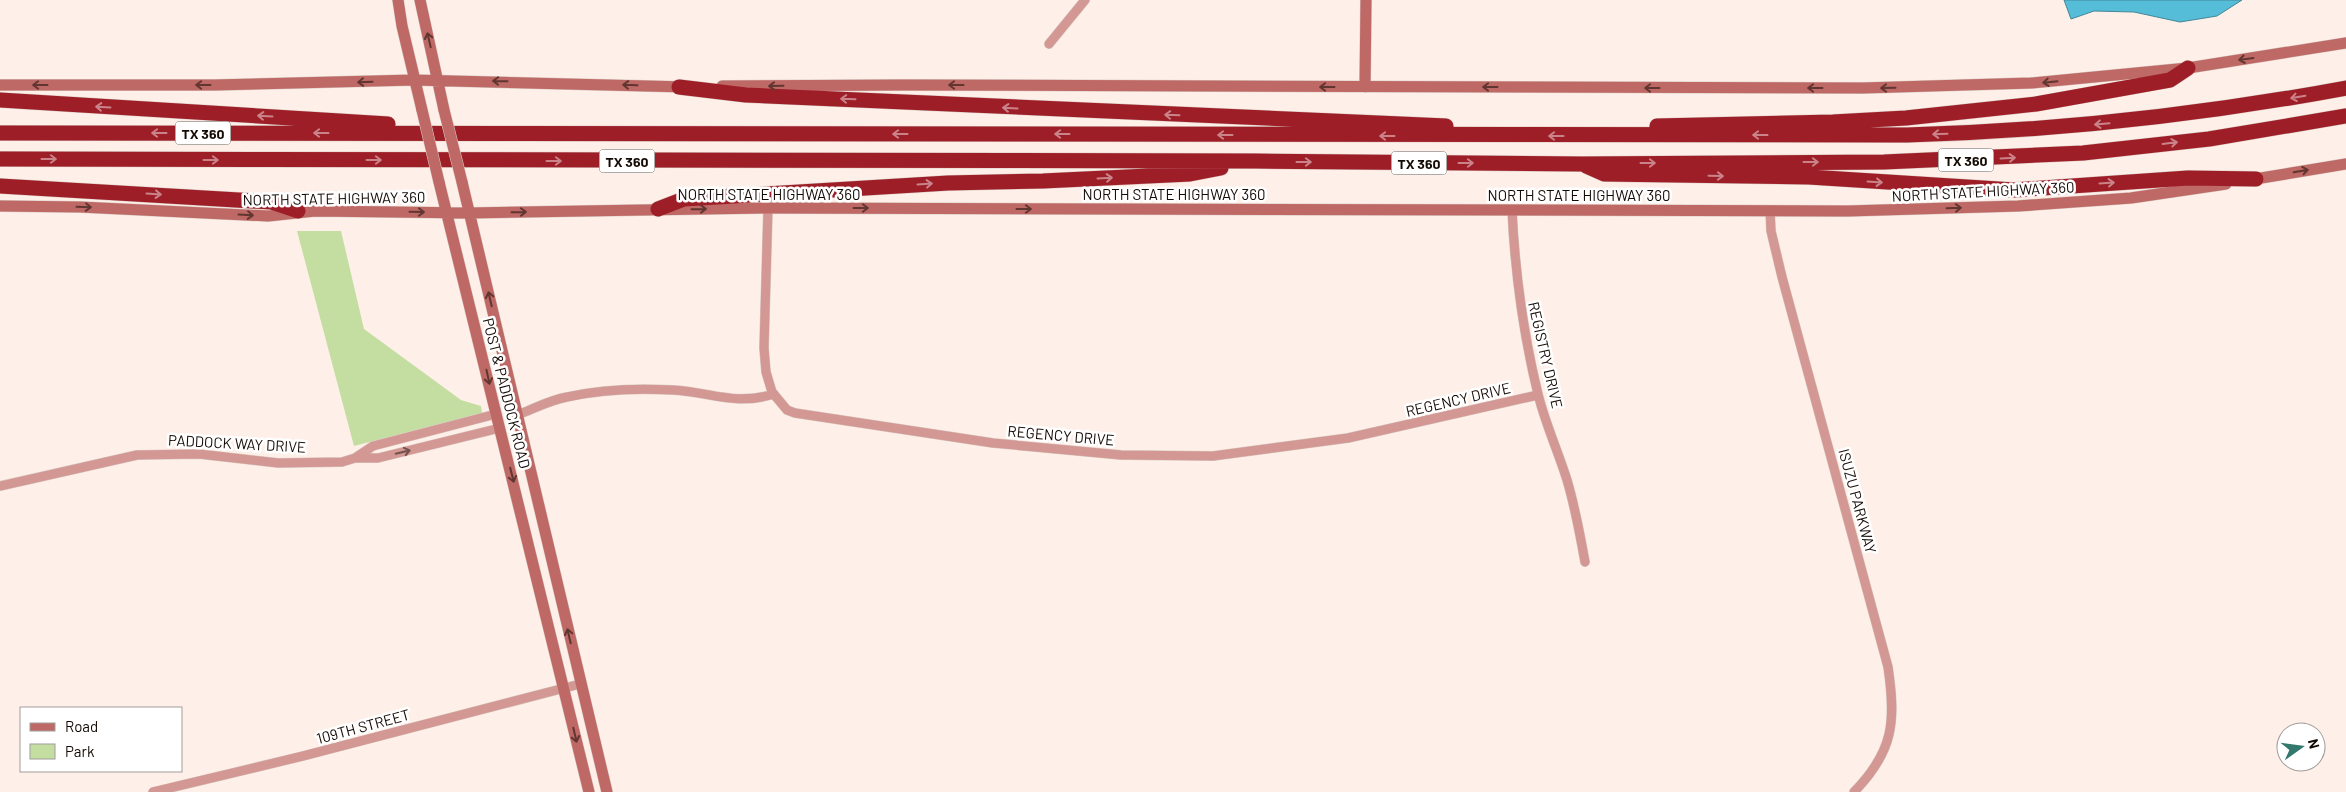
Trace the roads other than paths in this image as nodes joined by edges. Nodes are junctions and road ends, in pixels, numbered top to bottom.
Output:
1 (398, 0) edge
2 (420, 0) edge
3 (1085, 0) edge
4 (1366, 0) edge
5 (1050, 44) dead end
6 (2342, 45) edge
7 (2188, 68) junction
8 (414, 80) junction
9 (438, 80) junction
10 (0, 84) edge
11 (679, 87) junction
12 (1365, 87) junction
13 (2346, 88) edge
14 (0, 100) edge
15 (2346, 116) edge
16 (405, 132) junction
17 (0, 133) edge
18 (1489, 136) junction
19 (1605, 136) junction
20 (0, 159) edge
21 (1255, 161) junction
22 (1582, 164) junction
23 (2346, 164) edge
24 (2256, 179) junction
25 (0, 186) edge
26 (0, 206) edge
27 (768, 208) junction
28 (658, 209) junction
29 (1512, 210) junction
30 (1770, 210) junction
31 (298, 211) junction
32 (446, 213) junction
33 (470, 213) junction
34 (774, 394) junction
35 (1538, 395) junction
36 (496, 414) junction
37 (517, 414) junction
38 (500, 428) junction
39 (355, 458) junction
40 (0, 486) edge
41 (1586, 562) dead end
42 (580, 684) junction
43 (564, 688) junction
44 (153, 792) edge
45 (589, 792) edge
46 (607, 792) edge
47 (1854, 792) edge

1 - 8 main road, POST & PADDOCK ROAD
9 -> 2 main road, POST & PADDOCK ROAD
3 - 5 street
4 - 12 main road
6 -> 7 main road
7 -> 12 main road
7 - 19 highway
8 - 9 main road
8 -> 10 main road
8 - 32 main road, POST & PADDOCK ROAD, bridge
11 -> 9 main road
9 - 33 main road, POST & PADDOCK ROAD, bridge
12 -> 11 main road
18 -> 11 highway
13 -> 19 highway, TX 360
16 -> 14 highway
22 -> 15 highway, TX 360
16 -> 17 highway, TX 360
18 -> 16 highway, TX 360
19 -> 18 highway, TX 360
20 -> 21 highway, TX 360
21 -> 22 highway, TX 360
28 -> 21 highway
22 -> 24 highway
24 -> 23 main road, NORTH STATE HIGHWAY 360
30 -> 24 main road, NORTH STATE HIGHWAY 360
25 -> 31 highway
26 -> 31 main road, NORTH STATE HIGHWAY 360
28 -> 27 main road, NORTH STATE HIGHWAY 360
27 -> 29 main road, NORTH STATE HIGHWAY 360
27 - 34 street, REGENCY DRIVE
33 -> 28 main road, NORTH STATE HIGHWAY 360
29 - 30 main road, NORTH STATE HIGHWAY 360
29 - 35 street, REGISTRY DRIVE
30 - 47 street, ISUZU PARKWAY
31 -> 32 main road, NORTH STATE HIGHWAY 360
32 - 33 main road, NORTH STATE HIGHWAY 360
32 -> 36 main road, POST & PADDOCK ROAD
37 -> 33 main road, POST & PADDOCK ROAD
34 - 35 street, REGENCY DRIVE
34 - 37 street, PADDOCK WAY DRIVE
35 - 41 street, REGISTRY DRIVE
36 - 37 main road, PADDOCK WAY DRIVE
36 - 38 main road, POST & PADDOCK ROAD
36 - 39 street, PADDOCK WAY DRIVE
37 - 38 main road, PADDOCK WAY DRIVE
42 -> 37 main road, POST & PADDOCK ROAD
39 -> 38 street, PADDOCK WAY DRIVE
38 -> 43 main road, POST & PADDOCK ROAD
39 - 40 street, PADDOCK WAY DRIVE
42 - 43 street, 109TH STREET
42 - 46 main road, POST & PADDOCK ROAD
43 - 44 street, 109TH STREET
43 -> 45 main road, POST & PADDOCK ROAD

